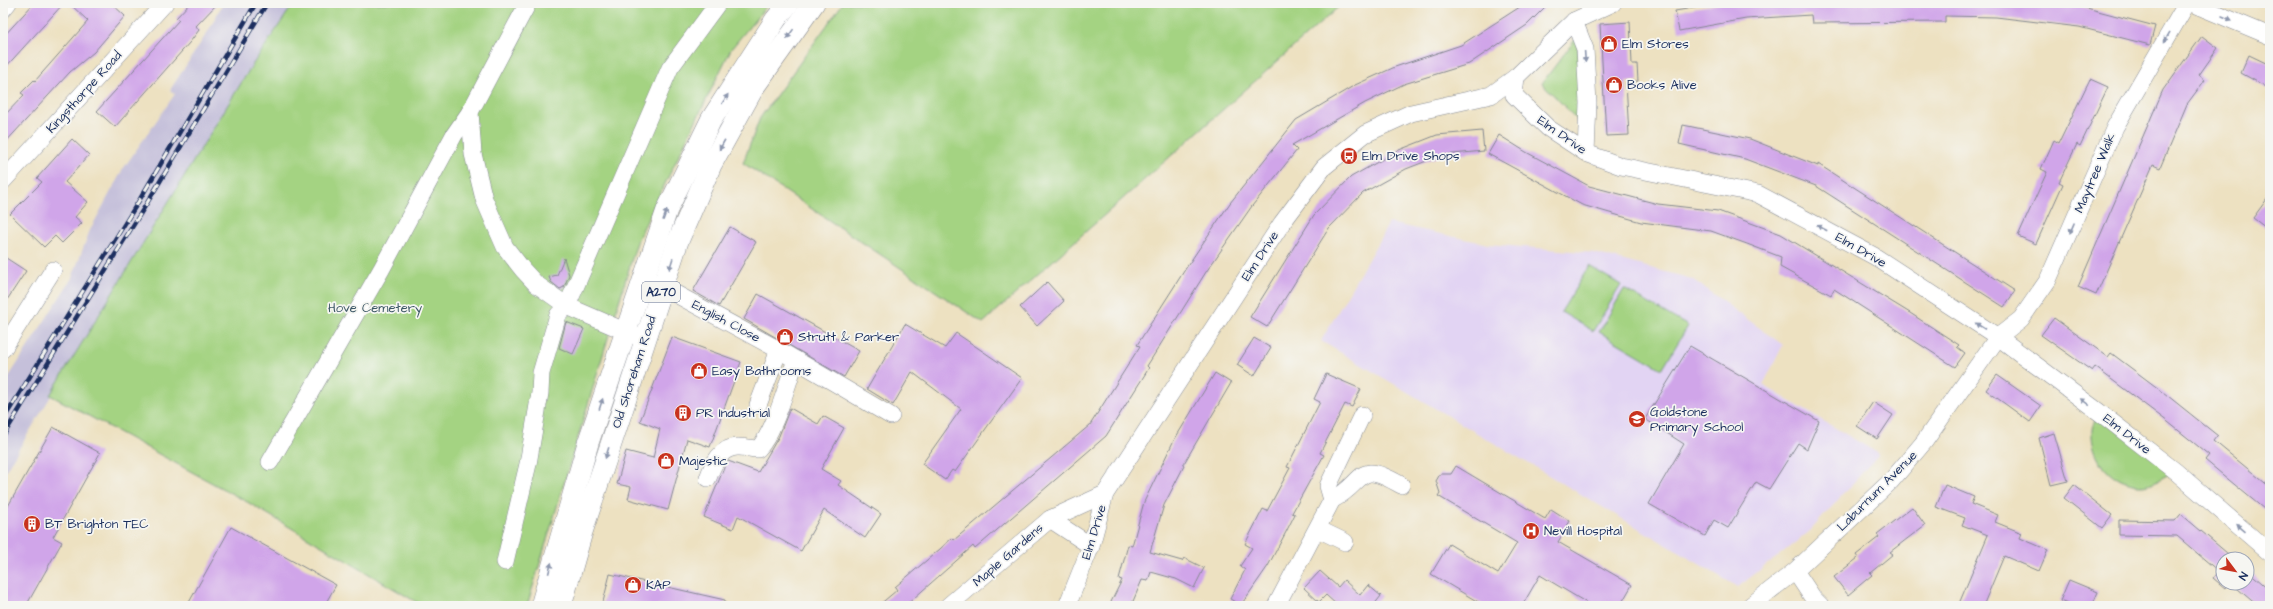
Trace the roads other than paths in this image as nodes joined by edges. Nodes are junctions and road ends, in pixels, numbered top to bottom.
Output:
1 (8, 3) edge
2 (166, 3) edge
3 (528, 3) edge
4 (718, 3) edge
5 (789, 3) edge
6 (814, 3) edge
7 (1613, 3) edge
8 (2187, 3) edge
9 (2191, 3) edge
10 (3, 9) edge
11 (1574, 21) junction
12 (2270, 36) edge
13 (1516, 77) junction
14 (470, 112) junction
15 (1586, 153) junction
16 (3, 181) edge
17 (53, 270) dead end
18 (642, 280) junction
19 (663, 287) junction
20 (567, 306) junction
21 (624, 332) junction
22 (1998, 337) junction
23 (644, 339) junction
24 (3, 349) edge
25 (779, 350) junction
26 (796, 360) junction
27 (758, 405) dead end
28 (1362, 415) dead end
29 (891, 416) dead end
30 (270, 462) dead end
31 (708, 478) dead end
32 (1401, 485) dead end
33 (1105, 494) junction
34 (1332, 500) junction
35 (1050, 519) junction
36 (1318, 529) junction
37 (1344, 542) dead end
38 (1092, 546) junction
39 (2270, 553) edge
40 (505, 562) dead end
41 (1795, 571) junction
42 (540, 606) edge
43 (561, 606) edge
44 (948, 606) edge
45 (1067, 606) edge
46 (1276, 606) edge
47 (1750, 606) edge
48 (1821, 606) edge

1 - 10 street
2 - 16 street, Kingsthorpe Road
3 - 14 street
4 - 20 street
18 -> 5 main road, Old Shoreham Road / A270
6 -> 19 main road, Old Shoreham Road / A270
7 - 11 street
8 -> 22 street, Maytree Walk
9 -> 12 street
11 - 13 street
11 -> 15 street
13 - 15 street, Elm Drive
13 - 33 street, Elm Drive
14 - 20 street
14 - 30 street
22 -> 15 street, Elm Drive
17 - 24 street
18 - 19 street, English Close
18 - 21 main road, Old Shoreham Road / A270
19 - 23 main road, Old Shoreham Road / A270
19 - 25 street, English Close
20 - 21 street
20 - 40 street
21 - 23 street
42 -> 21 main road, Old Shoreham Road / A270
39 -> 22 street, Elm Drive
22 - 41 street, Laburnum Avenue
23 -> 43 main road, Old Shoreham Road / A270
25 - 26 street, English Close
25 - 27 street
26 - 29 street, English Close
26 - 31 street
28 - 34 street
32 - 34 street
33 - 35 street, Maple Gardens
33 - 38 street, Elm Drive
34 - 36 street
35 - 38 street, Maple Gardens
35 - 44 street, Maple Gardens
36 - 37 street
36 - 46 street
38 - 45 street, Elm Drive
41 - 47 street, Laburnum Avenue
41 - 48 street

